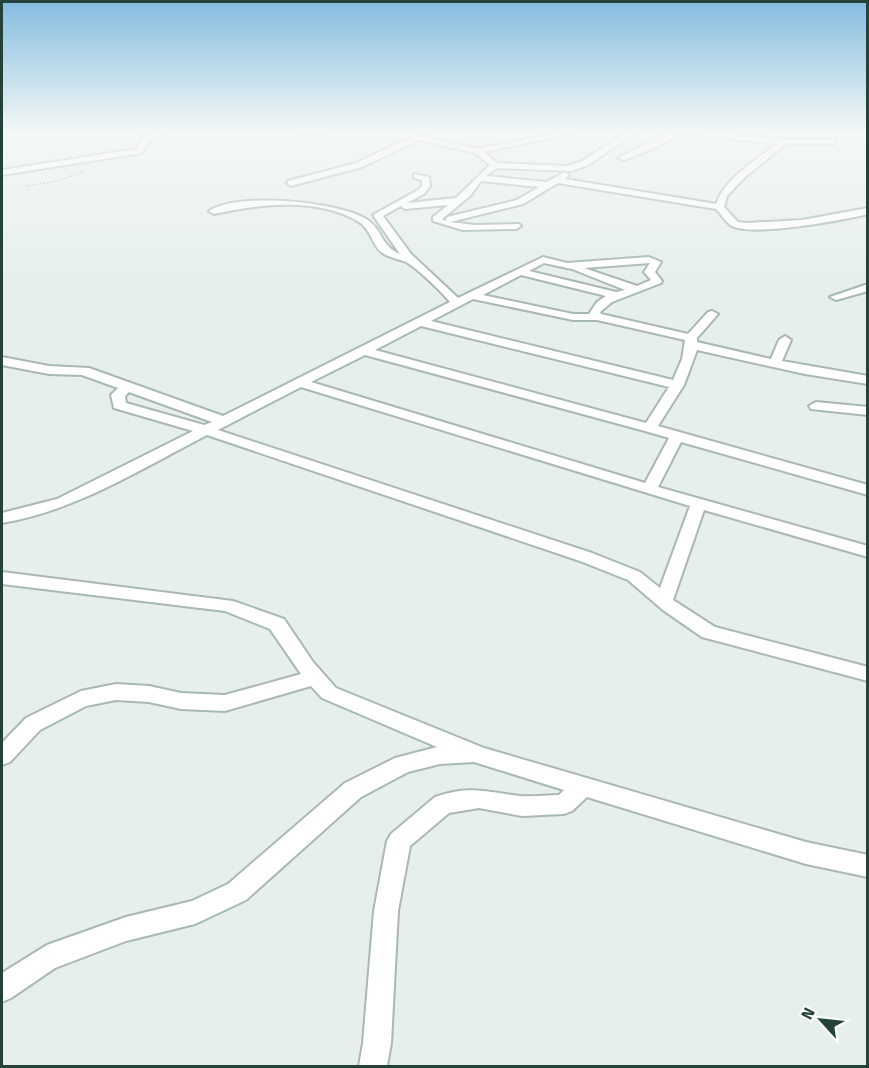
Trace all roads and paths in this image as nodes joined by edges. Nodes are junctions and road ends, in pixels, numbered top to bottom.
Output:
1 (56, 181) edge
2 (301, 181) edge
3 (426, 181) edge
4 (476, 181) edge
5 (521, 181) edge
6 (556, 181) edge
7 (736, 181) edge
8 (291, 183) dead end
9 (553, 183) junction
10 (26, 186) dead end
11 (458, 201) junction
12 (395, 207) junction
13 (719, 207) junction
14 (214, 211) dead end
15 (867, 211) edge
16 (437, 220) junction
17 (516, 226) dead end
18 (413, 261) junction
19 (567, 266) junction
20 (520, 272) junction
21 (867, 286) edge
22 (634, 289) junction
23 (615, 295) junction
24 (473, 296) junction
25 (836, 297) dead end
26 (457, 304) junction
27 (712, 314) dead end
28 (597, 317) junction
29 (420, 322) junction
30 (785, 340) dead end
31 (692, 342) junction
32 (365, 351) junction
33 (2, 361) edge
34 (775, 363) junction
35 (867, 380) edge
36 (298, 382) junction
37 (678, 385) junction
38 (127, 387) junction
39 (816, 406) dead end
40 (867, 411) edge
41 (223, 421) junction
42 (650, 428) junction
43 (205, 430) junction
44 (677, 436) junction
45 (649, 489) junction
46 (867, 490) edge
47 (699, 503) junction
48 (2, 518) edge
49 (867, 552) edge
50 (2, 578) edge
51 (663, 601) junction
52 (867, 674) edge
53 (315, 678) junction
54 (479, 755) junction
55 (2, 756) edge
56 (583, 786) junction
57 (867, 866) edge
58 (2, 989) edge
59 (373, 1066) edge

1 - 10 path
2 - 8 street
3 - 12 street
4 - 11 street
5 - 9 street
6 - 9 street
7 - 13 street
9 - 13 street
9 - 16 street
11 - 12 street
11 - 16 street
12 - 18 street
13 - 15 street
14 - 18 street
16 - 17 street
18 - 26 street
19 - 20 street
19 - 22 street
19 - 22 street
20 - 23 street
20 - 24 street
21 - 25 street
22 - 23 street
23 - 28 street
24 - 26 street
24 - 28 street
26 - 29 street
27 - 31 street
28 - 31 street
29 - 32 street
29 - 37 street
30 - 34 street
31 - 34 street
31 - 37 street
32 - 36 street
32 - 42 street
33 - 38 street
34 - 35 street
36 - 41 street
36 - 45 street
37 - 42 street
38 - 41 street
38 - 43 street
39 - 40 street
41 - 43 street
42 - 44 street
43 - 48 street
43 - 51 street
44 - 45 street
44 - 46 street
45 - 47 street
47 - 49 street
47 - 51 street
50 - 53 street
51 - 52 street
53 - 54 street
53 - 55 street
54 - 56 street
54 - 58 street
56 - 57 street
56 - 59 street

